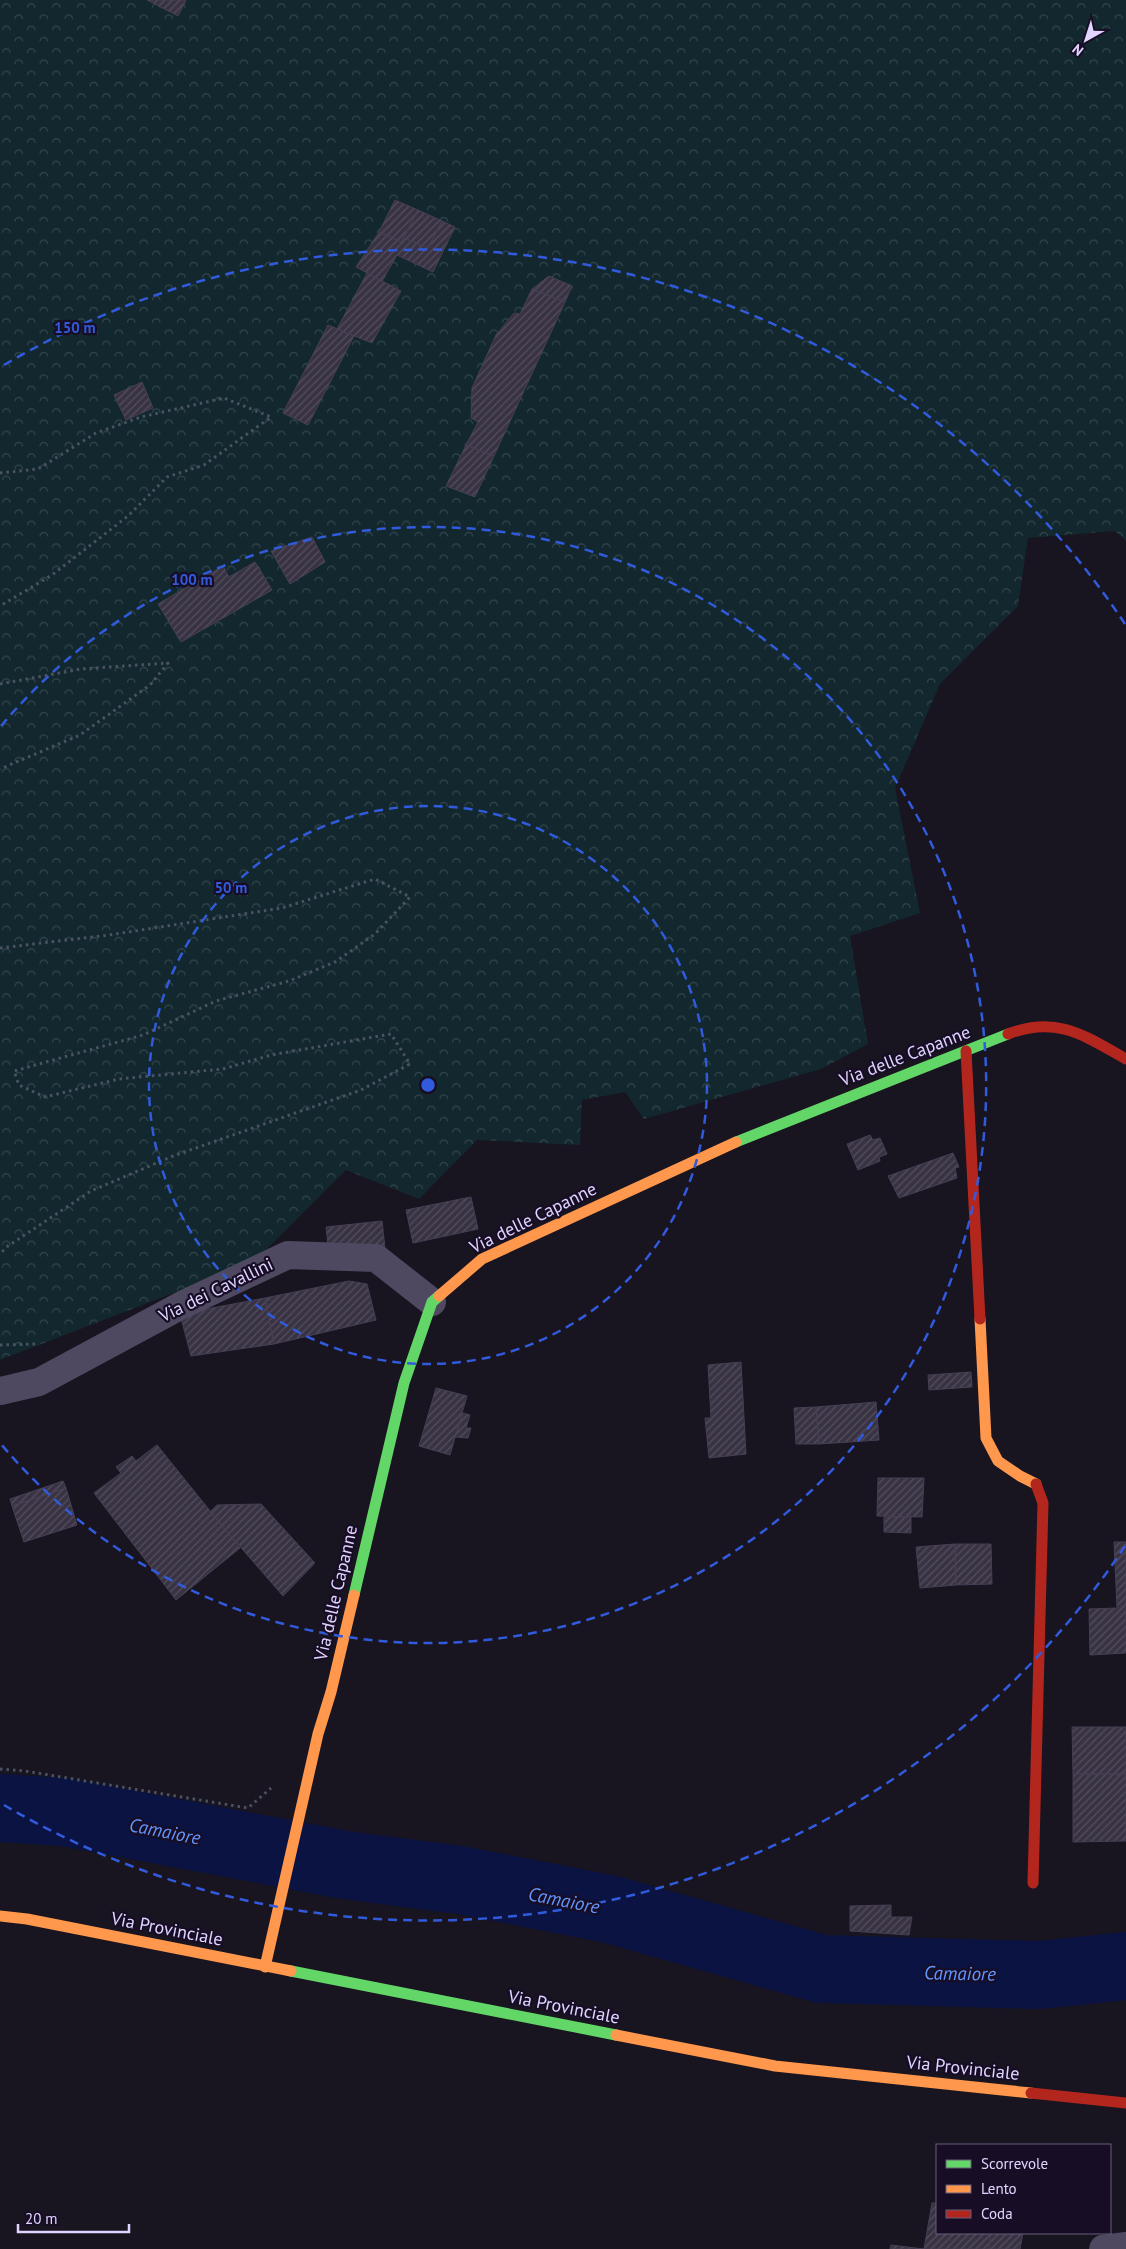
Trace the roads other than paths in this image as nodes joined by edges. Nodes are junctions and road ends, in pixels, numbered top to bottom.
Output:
1 (966, 1051) junction
2 (1126, 1059) edge
3 (432, 1302) junction
4 (0, 1391) edge
5 (1033, 1883) dead end
6 (0, 1916) edge
7 (265, 1967) junction
8 (1126, 2103) edge
9 (1126, 2246) edge
10 (1103, 2249) edge

1 - 2 street, Via delle Capanne
1 - 3 street, Via delle Capanne
1 - 5 street
3 - 4 street, Via dei Cavallini
3 - 7 street, Via delle Capanne
6 - 7 street, Via Provinciale
7 - 8 street, Via Provinciale
9 - 10 street

